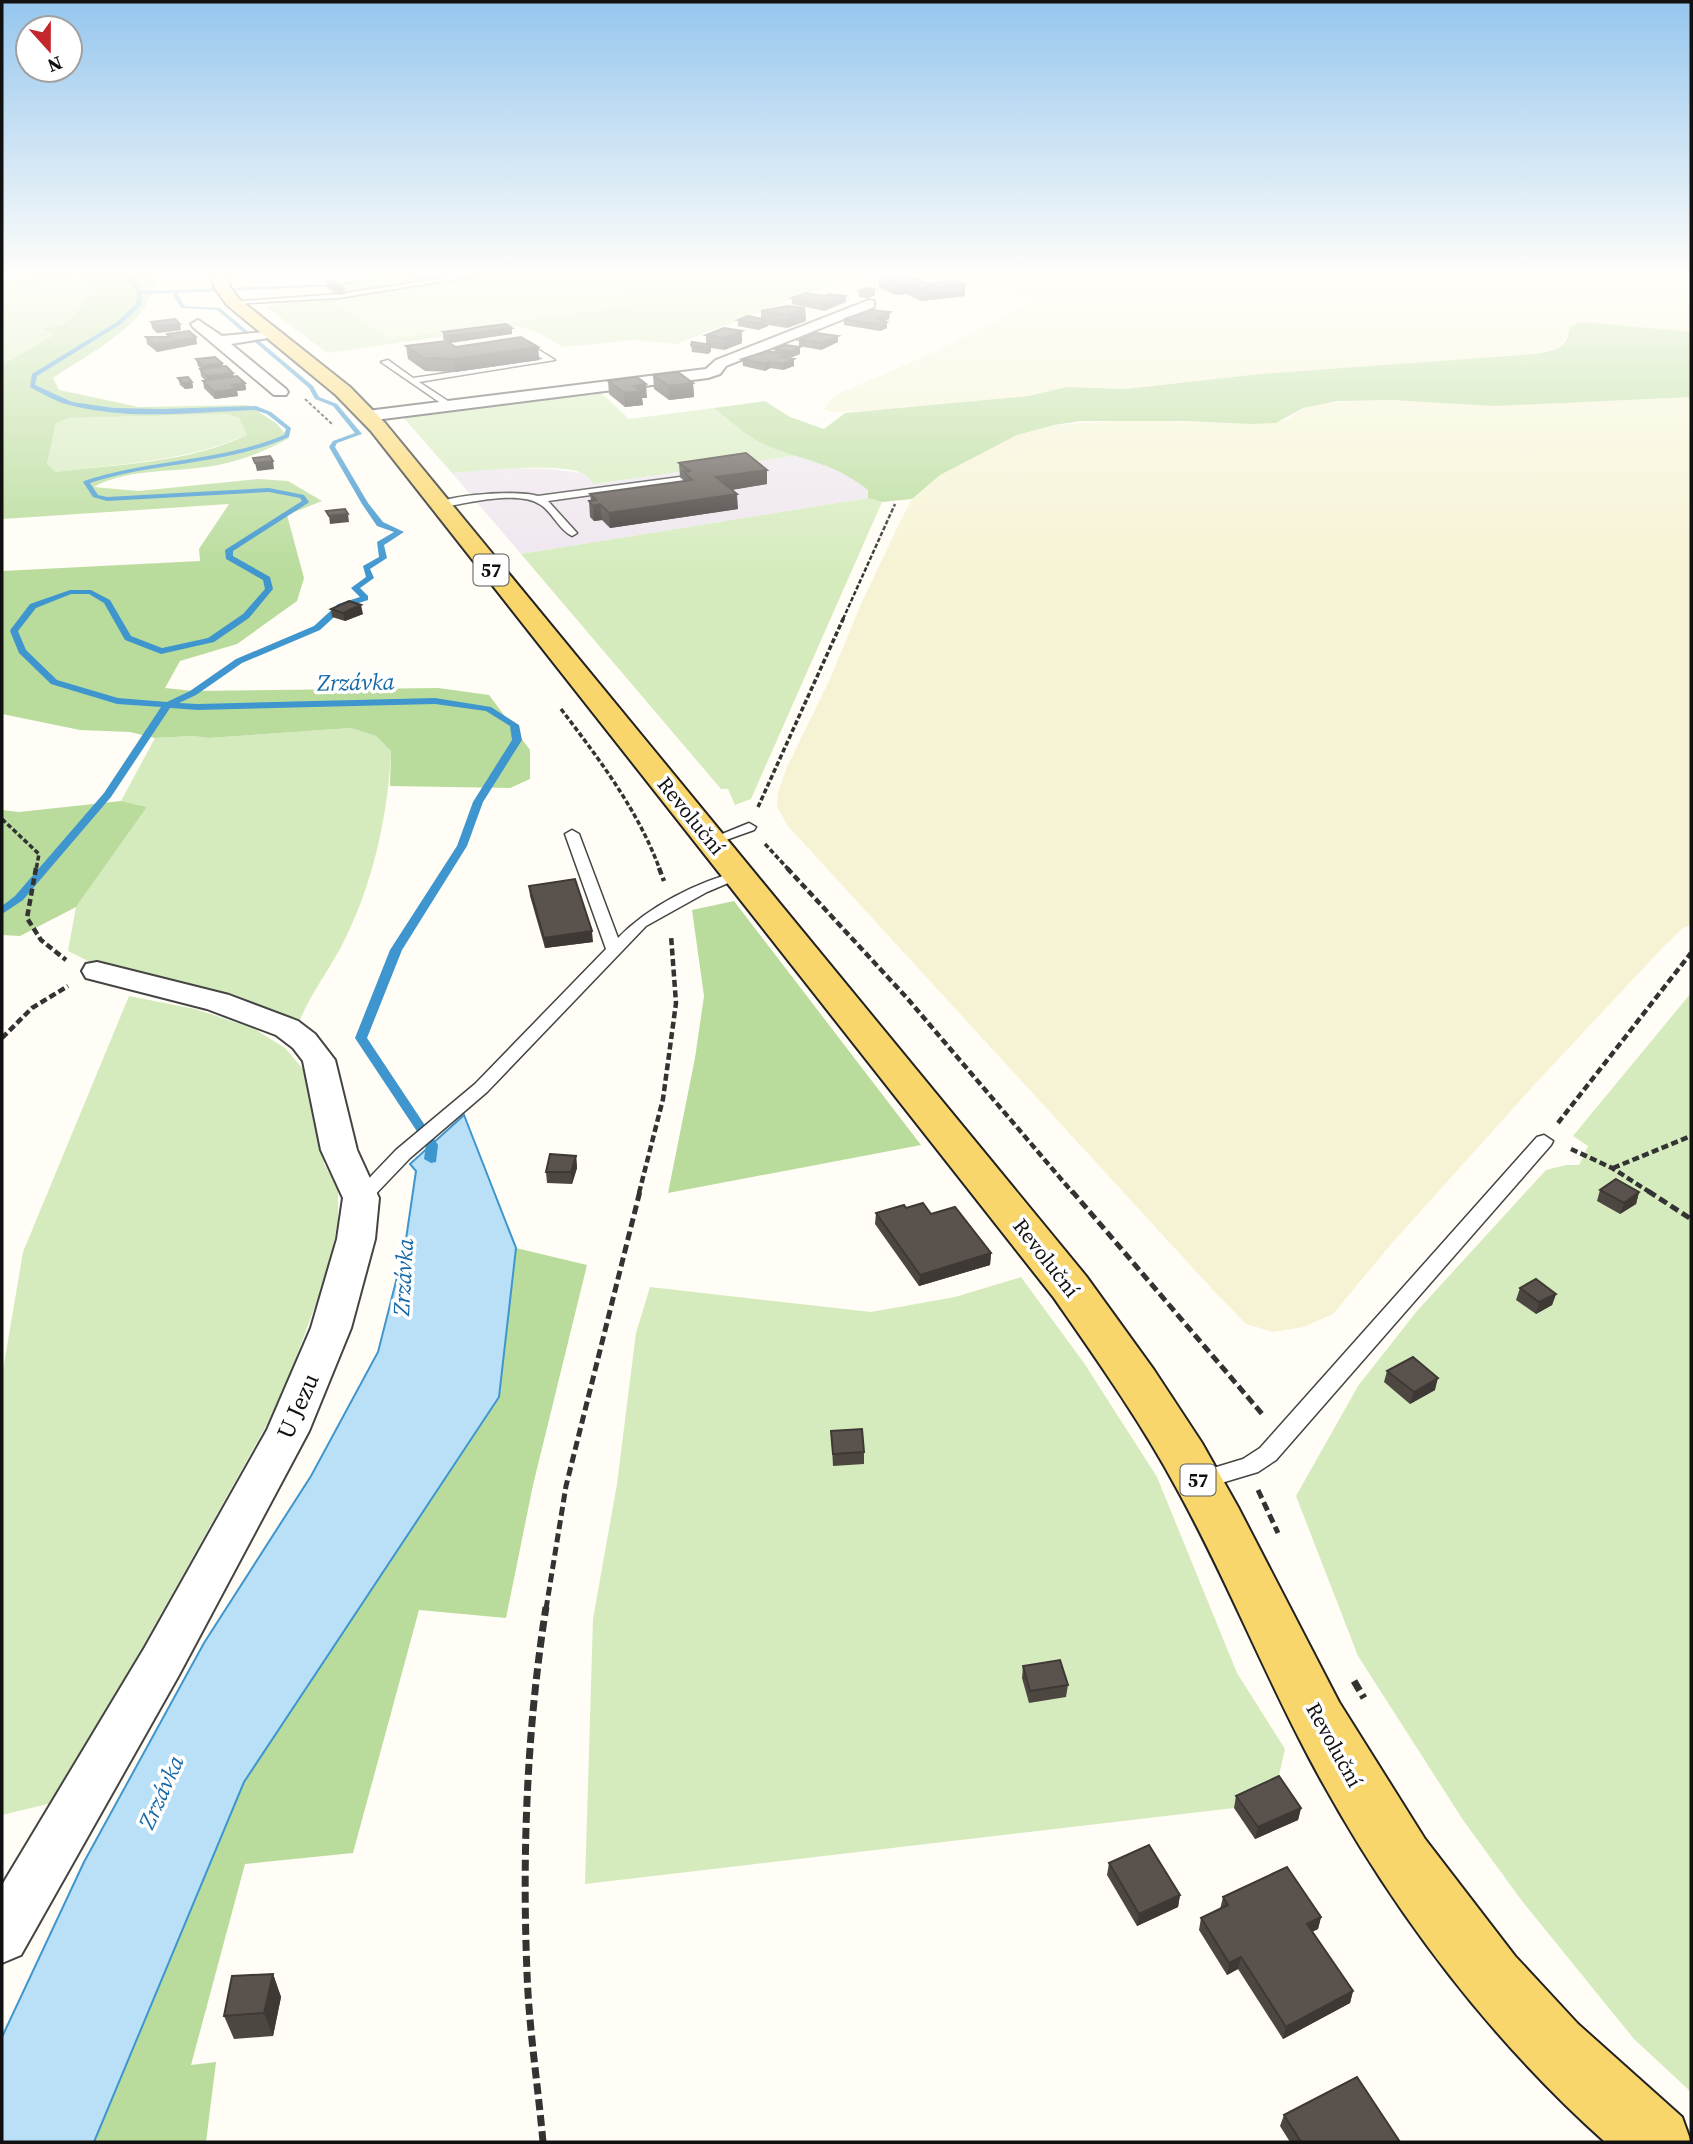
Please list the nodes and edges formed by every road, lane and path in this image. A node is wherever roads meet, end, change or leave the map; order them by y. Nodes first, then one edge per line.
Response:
1 (256, 372) edge
2 (317, 372) edge
3 (401, 372) edge
4 (468, 372) edge
5 (709, 372) edge
6 (414, 380) junction
7 (280, 392) dead end
8 (448, 405) junction
9 (367, 416) junction
10 (680, 480) edge
11 (539, 499) junction
12 (895, 504) dead end
13 (438, 505) junction
14 (572, 533) dead end
15 (555, 702) dead end
16 (2, 818) edge
17 (572, 834) dead end
18 (721, 840) junction
19 (669, 906) junction
20 (614, 949) junction
21 (1691, 953) edge
22 (97, 971) junction
23 (2, 1038) edge
24 (1691, 1136) edge
25 (1544, 1141) junction
26 (1612, 1168) junction
27 (361, 1198) junction
28 (1691, 1219) edge
29 (1282, 1438) junction
30 (1250, 1466) junction
31 (1198, 1481) junction
32 (1283, 1544) dead end
33 (1352, 1676) dead end
34 (1370, 1709) dead end
35 (2, 1936) edge
36 (543, 2142) edge
37 (1657, 2142) edge

1 - 7 street
2 - 9 main road, Revoluční / 57
3 - 6 lane
4 - 6 lane
5 - 8 street
6 - 8 lane
8 - 9 street
9 - 13 main road, Revoluční / 57
10 - 11 lane
11 - 13 lane
11 - 14 lane
12 - 18 path
13 - 18 main road, Revoluční / 57
15 - 19 path
16 - 22 path
17 - 20 lane
18 - 19 lane
18 - 29 path
18 - 31 main road, Revoluční / 57
19 - 20 lane
19 - 36 path
20 - 27 lane
21 - 25 path
22 - 23 path
22 - 27 street
24 - 26 path
25 - 26 path
25 - 29 lane
26 - 28 path
27 - 35 street, U Jezu
29 - 30 lane
30 - 31 lane
30 - 32 path
31 - 37 main road, Revoluční / 57
33 - 34 path

